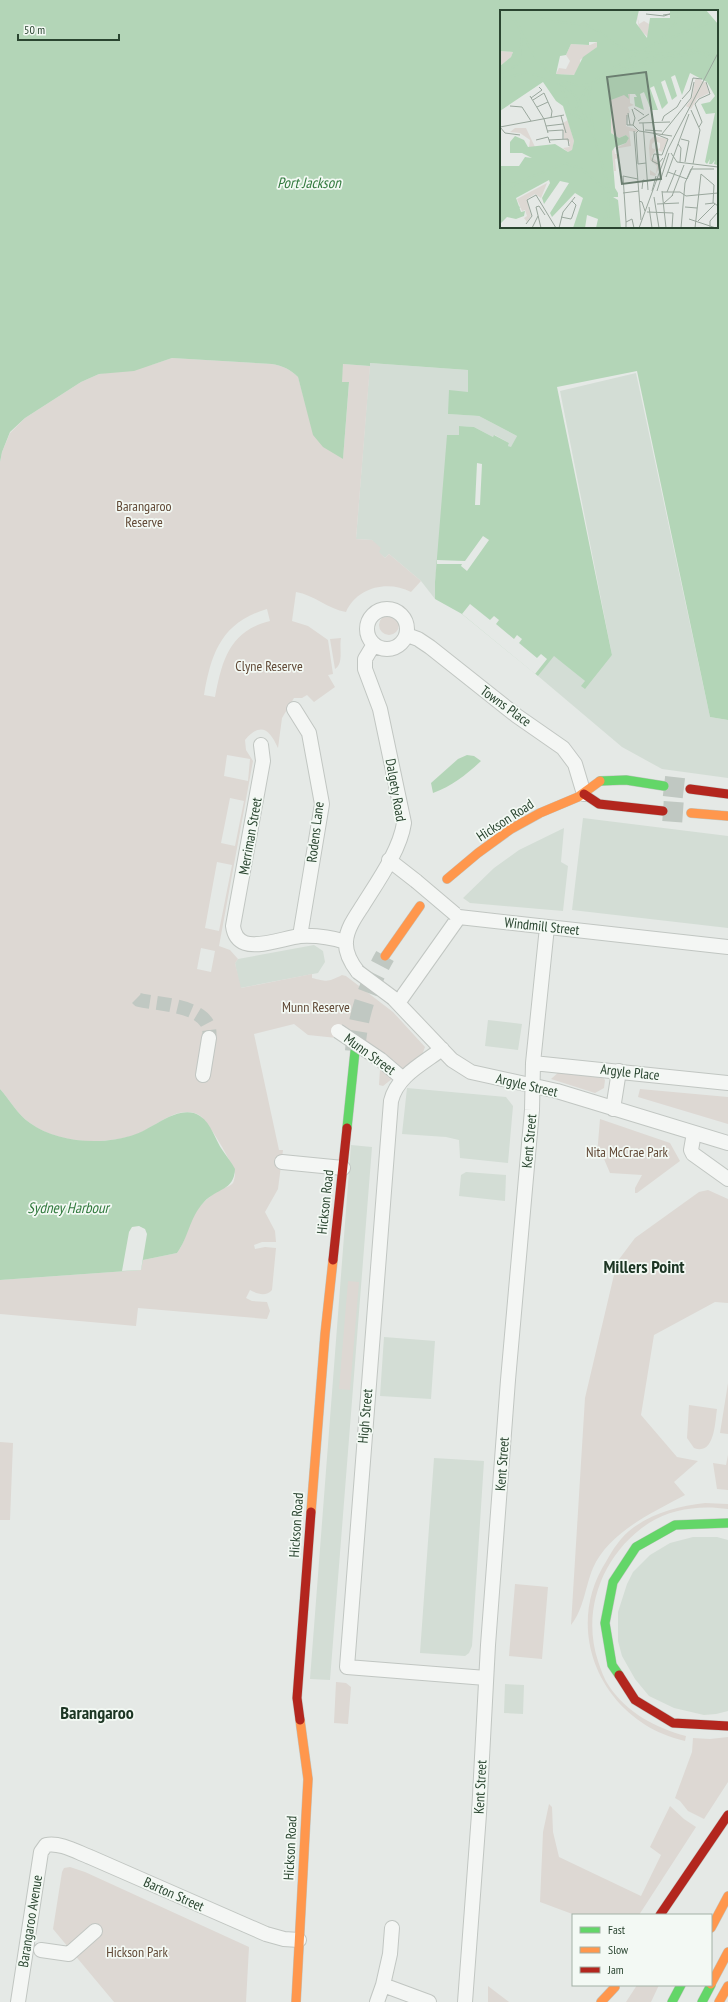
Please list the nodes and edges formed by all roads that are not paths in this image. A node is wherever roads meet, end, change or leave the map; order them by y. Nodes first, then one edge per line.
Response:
1 (407, 635) junction
2 (374, 644) junction
3 (294, 709) dead end
4 (261, 744) dead end
5 (664, 786) tunnel mouth
6 (690, 789) tunnel mouth
7 (584, 794) junction
8 (728, 794) edge
9 (663, 811) tunnel mouth
10 (692, 812) tunnel mouth
11 (728, 816) edge
12 (389, 860) junction
13 (447, 878) dead end
14 (420, 906) dead end
15 (457, 916) junction
16 (547, 927) junction
17 (300, 936) junction
18 (346, 942) junction
19 (728, 947) edge
20 (385, 956) tunnel mouth
21 (396, 1001) junction
22 (338, 1031) dead end
23 (209, 1038) tunnel mouth
24 (442, 1049) junction
25 (355, 1051) tunnel mouth
26 (533, 1063) junction
27 (619, 1071) junction
28 (204, 1075) dead end
29 (402, 1078) junction
30 (728, 1083) edge
31 (532, 1084) junction
32 (614, 1109) junction
33 (694, 1133) junction
34 (728, 1143) edge
35 (282, 1162) dead end
36 (343, 1168) junction
37 (728, 1179) edge
38 (728, 1524) edge
39 (486, 1678) junction
40 (728, 1726) edge
41 (728, 1815) edge
42 (728, 1822) edge
43 (50, 1844) joint
44 (728, 1896) edge
45 (661, 1914) edge
46 (671, 1914) edge
47 (712, 1926) edge
48 (392, 1928) dead end
49 (95, 1931) dead end
50 (299, 1940) junction
51 (41, 1950) dead end
52 (728, 1952) edge
53 (712, 1983) edge
54 (383, 1985) junction
55 (680, 1986) edge
56 (710, 1986) edge
57 (728, 1986) edge
58 (619, 1990) edge
59 (18, 2002) edge
60 (296, 2002) edge
61 (377, 2002) edge
62 (429, 2002) edge
63 (465, 2002) edge
64 (601, 2002) edge
65 (606, 2002) edge
66 (672, 2002) edge
67 (702, 2002) edge
68 (719, 2002) edge

1 - 2 street
1 - 2 street
1 - 7 street, Towns Place
2 - 12 street, Dalgety Road
3 - 17 street, Rodens Lane
4 - 17 street, Merriman Street
5 - 7 main road, Hickson Road
6 - 8 main road
7 - 9 main road
7 - 13 main road, Hickson Road
10 - 11 main road
12 - 15 street, bridge
12 - 18 street, Dalgety Road
14 - 20 main road
15 - 16 street, Windmill Street
15 - 21 street
16 - 19 street, Windmill Street
16 - 26 street, Kent Street
17 - 18 street
18 - 21 street, Argyle Street, bridge
21 - 24 street, Argyle Street
22 - 29 street, Munn Street, bridge
23 - 28 street
24 - 29 street, High Street
24 - 31 street, Argyle Street
25 - 36 main road, Hickson Road
26 - 27 street, Argyle Place
26 - 31 street, Kent Street
27 - 30 street, Argyle Place
27 - 32 street
29 - 39 street, High Street
31 - 32 street, Argyle Street
31 - 39 street, Kent Street
32 - 33 street, Argyle Street
33 - 34 street, Argyle Street
33 - 37 street
35 - 36 street
36 - 50 main road, Hickson Road
38 - 40 main road
39 - 63 street, Kent Street
41 - 45 main road
42 - 46 main road
43 - 50 street, Barton Street
43 - 59 street, Barangaroo Avenue
44 - 47 main road
48 - 54 street
49 - 51 street
50 - 60 main road, Hickson Road
52 - 53 main road
54 - 61 street
54 - 62 street
55 - 66 main road
56 - 67 main road
57 - 68 main road
58 - 64 main road
58 - 65 main road

